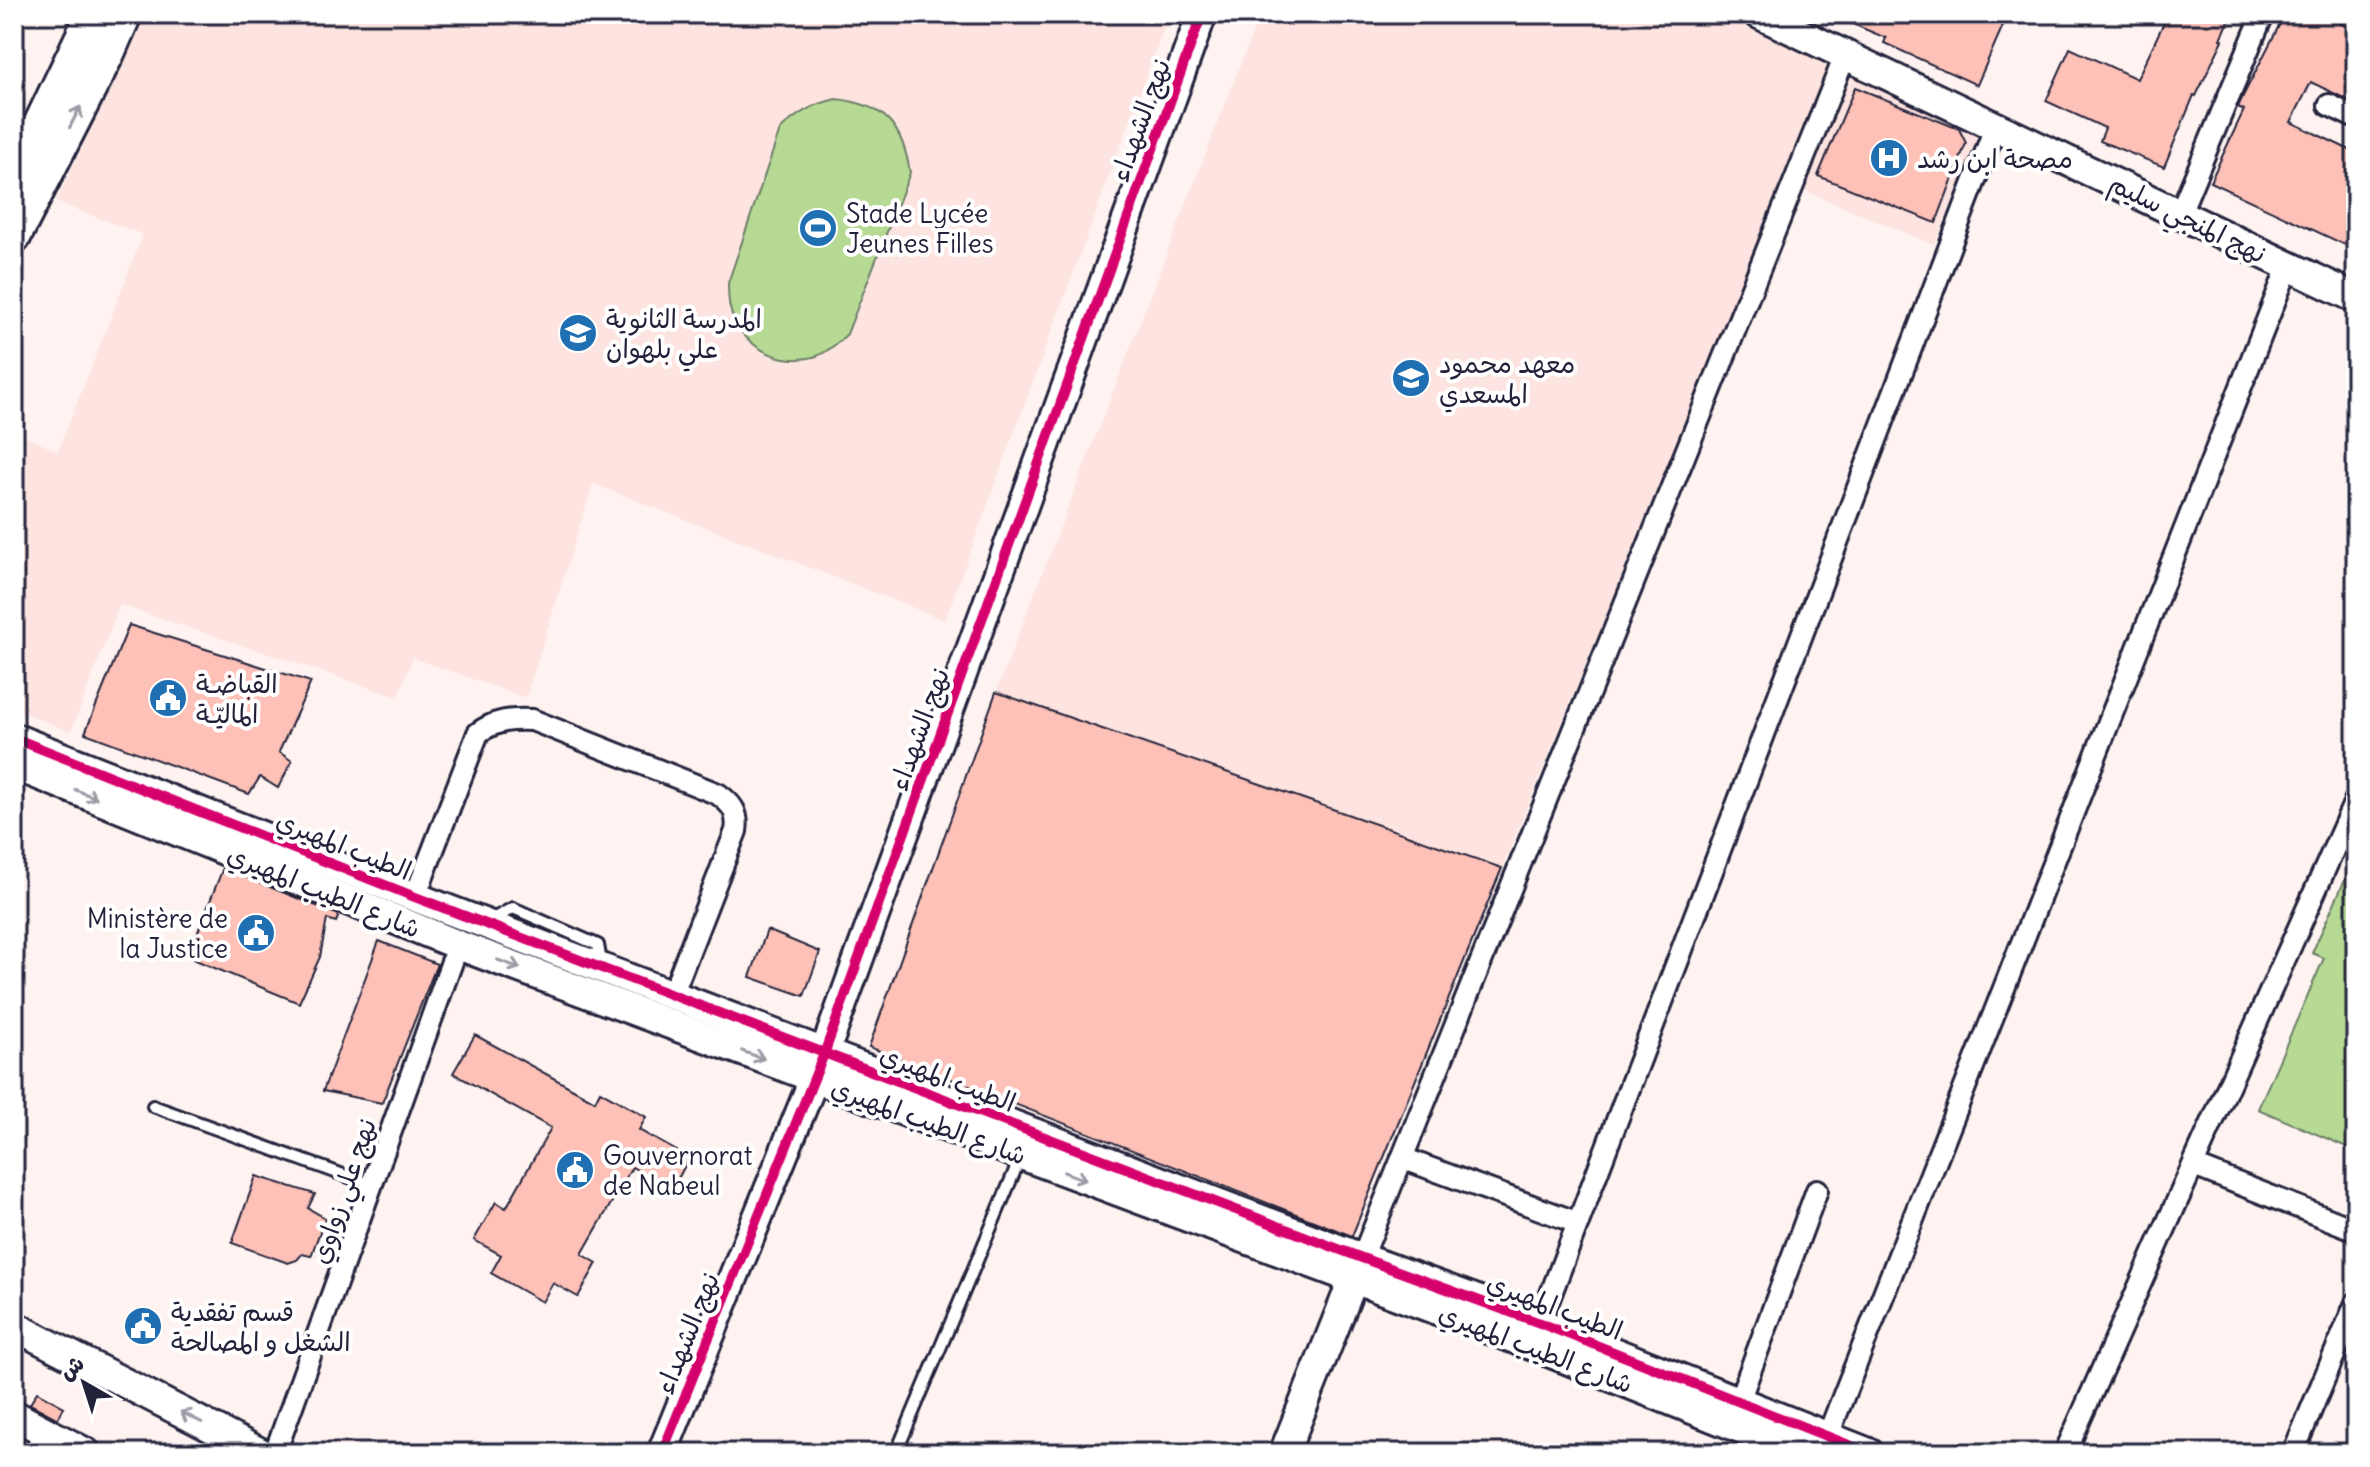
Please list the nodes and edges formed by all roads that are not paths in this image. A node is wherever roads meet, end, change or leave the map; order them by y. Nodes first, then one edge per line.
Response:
1 (93, 14) edge
2 (125, 14) edge
3 (1202, 14) edge
4 (2263, 14) edge
5 (1766, 15) edge
6 (1845, 56) junction
7 (2329, 105) dead end
8 (2356, 118) edge
9 (1996, 125) junction
10 (26, 163) edge
11 (2180, 213) junction
12 (14, 237) edge
13 (2288, 267) junction
14 (2356, 298) edge
15 (14, 738) edge
16 (14, 765) edge
17 (2356, 799) edge
18 (415, 897) junction
19 (458, 945) junction
20 (672, 995) junction
21 (819, 1066) junction
22 (153, 1106) dead end
23 (1021, 1156) junction
24 (1402, 1158) junction
25 (2194, 1166) junction
26 (371, 1185) junction
27 (1817, 1190) dead end
28 (1578, 1223) junction
29 (2356, 1230) edge
30 (1357, 1269) junction
31 (2356, 1303) edge
32 (14, 1326) edge
33 (1536, 1334) junction
34 (1739, 1401) junction
35 (14, 1415) edge
36 (39, 1442) edge
37 (1823, 1445) edge
38 (672, 1449) edge
39 (86, 1453) edge
40 (261, 1453) edge
41 (275, 1453) edge
42 (896, 1453) edge
43 (1284, 1453) edge
44 (1803, 1453) edge
45 (1869, 1453) edge
46 (2065, 1453) edge
47 (2293, 1453) edge

1 - 10 main road
10 -> 2 main road
3 - 21 street, نهج الشهداء
4 - 11 street
5 - 6 street, نهج المنجي سليم
6 - 9 street, نهج المنجي سليم
6 - 24 street
7 - 8 street
9 - 11 street, نهج المنجي سليم
9 - 28 street
10 - 12 main road
11 - 13 street, نهج المنجي سليم
13 - 14 street, نهج المنجي سليم
13 - 37 street
15 - 18 street, الطيب المهيري
16 -> 19 street, شارع الطيب المهيري
17 - 25 street
18 - 20 street, الطيب المهيري
18 - 20 street
19 -> 21 street, شارع الطيب المهيري
19 - 26 street, نهج علي زواوي
20 - 21 street, الطيب المهيري
21 - 23 street, شارع الطيب المهيري
21 - 30 street, الطيب المهيري
21 - 38 street, نهج الشهداء
22 - 26 lane
23 -> 30 street, شارع الطيب المهيري
23 - 42 lane
24 - 28 street
24 - 30 street
25 - 29 street
25 - 46 street
26 - 41 street, نهج علي زواوي
27 - 34 street
28 - 33 street
30 - 33 street, شارع الطيب المهيري
30 - 43 street
31 - 47 street
40 -> 32 street
33 - 34 street, الطيب المهيري
33 - 44 street, شارع الطيب المهيري
34 - 37 street, الطيب المهيري
35 - 36 street
36 - 39 street
37 - 45 street, الطيب المهيري

